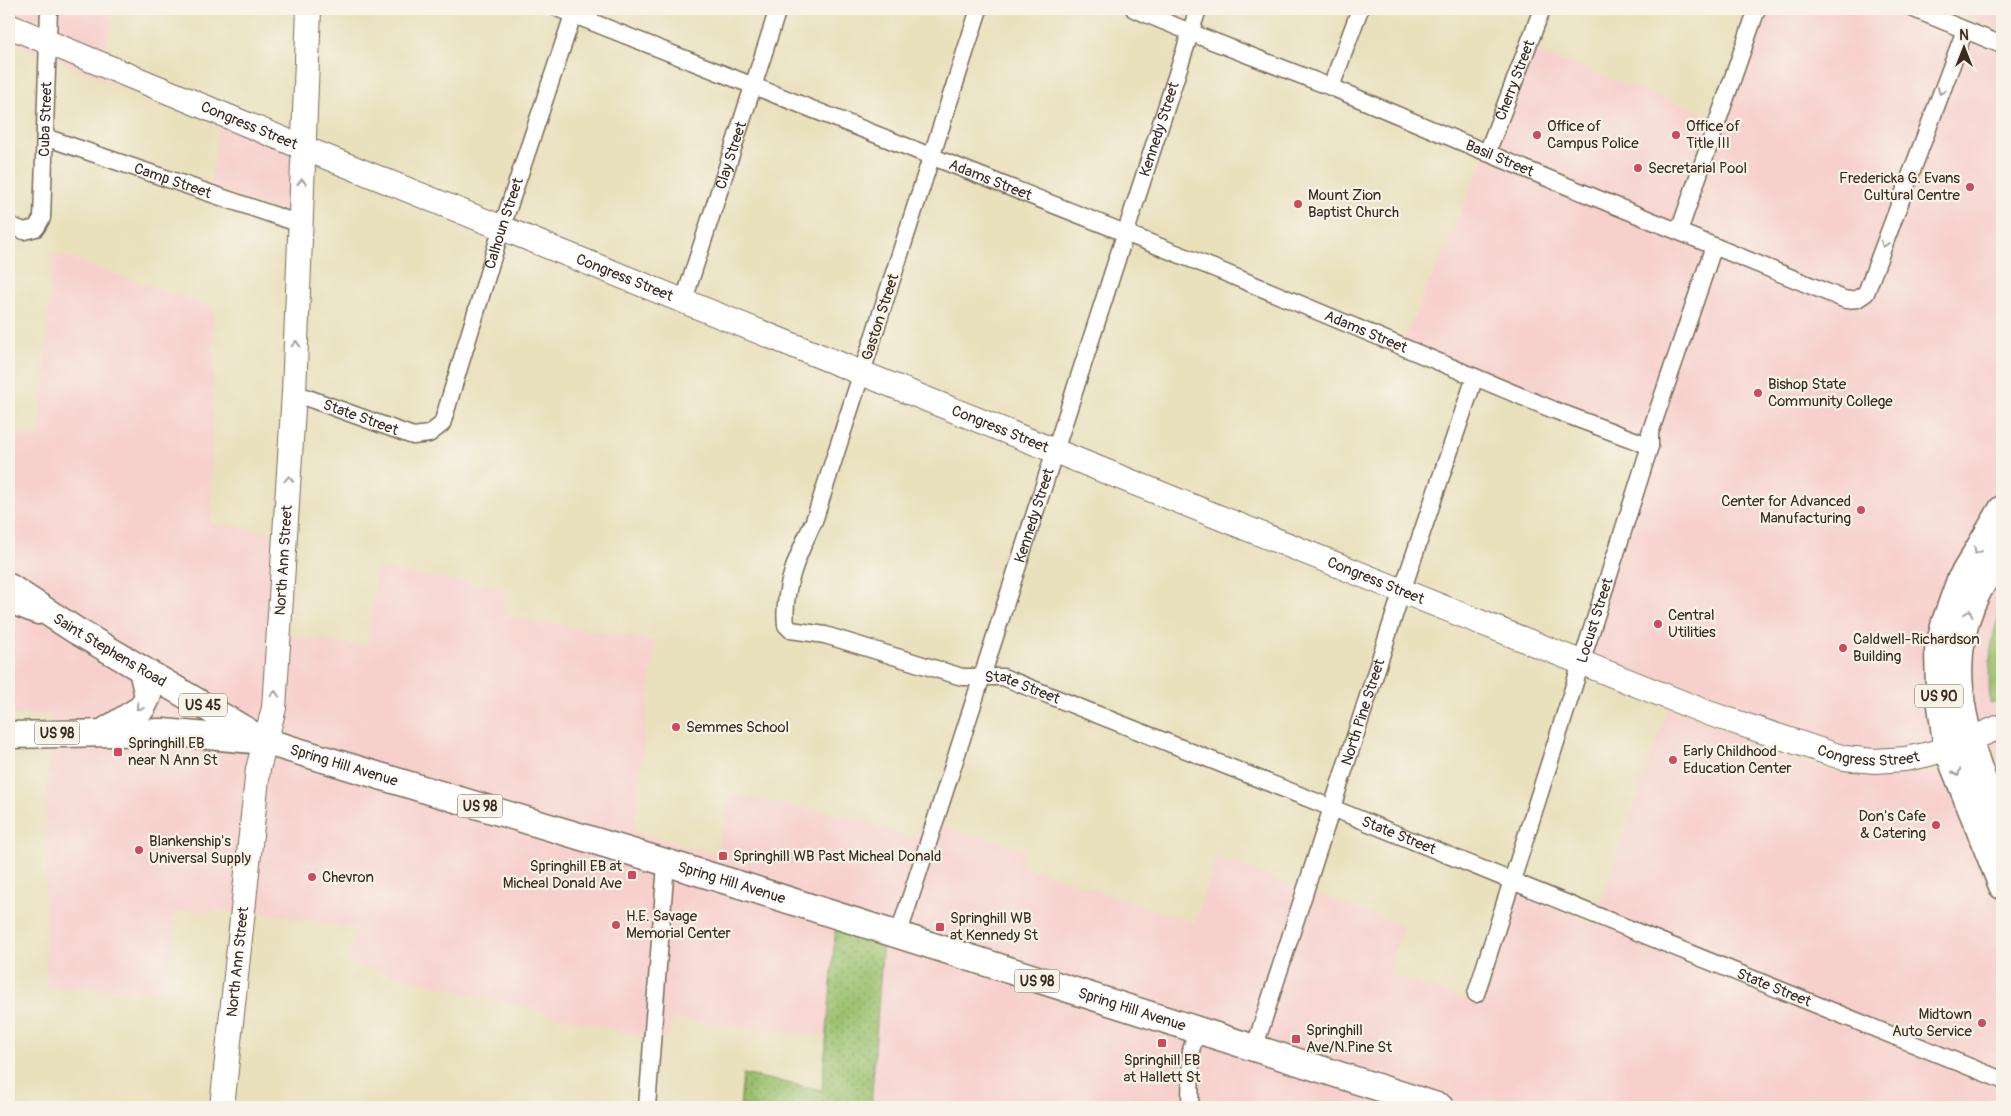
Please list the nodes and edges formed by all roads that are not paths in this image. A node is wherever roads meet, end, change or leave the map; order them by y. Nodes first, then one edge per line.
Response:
1 (49, 9) edge
2 (309, 9) edge
3 (778, 9) edge
4 (979, 9) edge
5 (1134, 9) edge
6 (1198, 9) edge
7 (1360, 9) edge
8 (1542, 9) edge
9 (1757, 9) edge
10 (1914, 9) edge
11 (569, 11) edge
12 (9, 26) edge
13 (1965, 30) junction
14 (1191, 33) junction
15 (48, 41) junction
16 (2002, 45) edge
17 (753, 86) junction
18 (1331, 87) junction
19 (45, 137) junction
20 (304, 148) junction
21 (1487, 152) junction
22 (932, 156) junction
23 (300, 224) junction
24 (9, 225) edge
25 (502, 227) junction
26 (1679, 232) junction
27 (1126, 234) junction
28 (1714, 246) junction
29 (684, 300) junction
30 (862, 372) junction
31 (1475, 377) junction
32 (294, 393) junction
33 (429, 434) joint
34 (1650, 446) junction
35 (1055, 451) junction
36 (2002, 509) edge
37 (2002, 550) edge
38 (9, 587) edge
39 (1402, 591) junction
40 (9, 605) edge
41 (786, 625) joint
42 (75, 630) junction
43 (1581, 662) junction
44 (142, 670) junction
45 (983, 677) junction
46 (2002, 726) edge
47 (105, 732) junction
48 (9, 735) edge
49 (264, 741) junction
50 (1958, 744) junction
51 (1332, 808) junction
52 (2002, 829) edge
53 (666, 864) junction
54 (1512, 882) junction
55 (2002, 886) edge
56 (898, 936) junction
57 (1476, 994) dead end
58 (1197, 1031) junction
59 (1254, 1049) junction
60 (2002, 1080) edge
61 (1406, 1102) edge
62 (222, 1107) edge
63 (647, 1107) edge
64 (1190, 1107) edge
65 (1440, 1107) edge

1 - 15 street, Cuba Street
2 - 20 street, North Ann Street
3 - 17 street, Clay Street
4 - 22 street, Gaston Street
5 - 14 street, Basil Street
6 - 14 street, Kennedy Street
7 - 18 street
8 - 21 street, Cherry Street
9 - 26 street
10 - 13 street
11 - 17 street, Adams Street
11 - 25 street, Calhoun Street
12 - 15 street, Congress Street
13 - 16 street
13 -> 28 street, Basil Street
14 - 18 street, Basil Street
14 - 27 street, Kennedy Street
15 - 19 street, Cuba Street
15 - 20 street, Congress Street
17 - 22 street, Adams Street
17 - 29 street, Clay Street
18 - 21 street, Basil Street
19 - 23 street, Camp Street
19 - 24 street, Cuba Street
23 -> 20 street, North Ann Street
20 - 25 street, Congress Street
21 - 26 street, Basil Street
22 - 27 street, Adams Street
22 - 30 street, Gaston Street
32 -> 23 street, North Ann Street
25 - 29 street, Congress Street
25 - 33 street, Calhoun Street
26 - 28 street, Basil Street
27 - 31 street, Adams Street
27 - 35 street, Kennedy Street
28 - 34 street, Locust Street
29 - 30 street, Congress Street
30 - 35 street, Congress Street
30 - 41 street, Gaston Street
31 - 34 street
31 - 39 street, North Pine Street
32 - 33 street, State Street
49 -> 32 street, North Ann Street
34 - 43 street, Locust Street
35 - 39 street, Congress Street
35 - 45 street, Kennedy Street
36 -> 50 main road, US 90
50 -> 37 main road, US 90
38 - 42 main road, Saint Stephens Road / US 45
39 - 43 street, Congress Street
39 - 51 street, North Pine Street
40 - 42 street
41 - 45 street, State Street
42 - 44 main road, Saint Stephens Road / US 45
43 - 50 street, Congress Street
43 - 54 street, Locust Street
44 -> 47 main road
44 - 49 main road, Saint Stephens Road / US 45
45 - 51 street, State Street
45 - 56 street, Kennedy Street
46 - 50 street, Congress Street
47 - 48 main road, Spring Hill Avenue / US 98
47 - 49 main road, Spring Hill Avenue / US 98
49 - 53 main road, Spring Hill Avenue / US 98
49 - 62 street, North Ann Street
50 - 52 main road, US 90
50 -> 55 main road, US 90
51 - 54 street, State Street
51 - 59 street, North Pine Street
53 - 56 main road, Spring Hill Avenue / US 98
53 - 63 street
54 - 57 street, Locust Street
54 - 60 street, State Street
56 - 58 main road, Spring Hill Avenue / US 98
58 - 59 main road, Spring Hill Avenue / US 98
58 - 64 street
59 - 61 main road, Spring Hill Avenue / US 98
61 - 65 main road, Spring Hill Avenue / US 98

